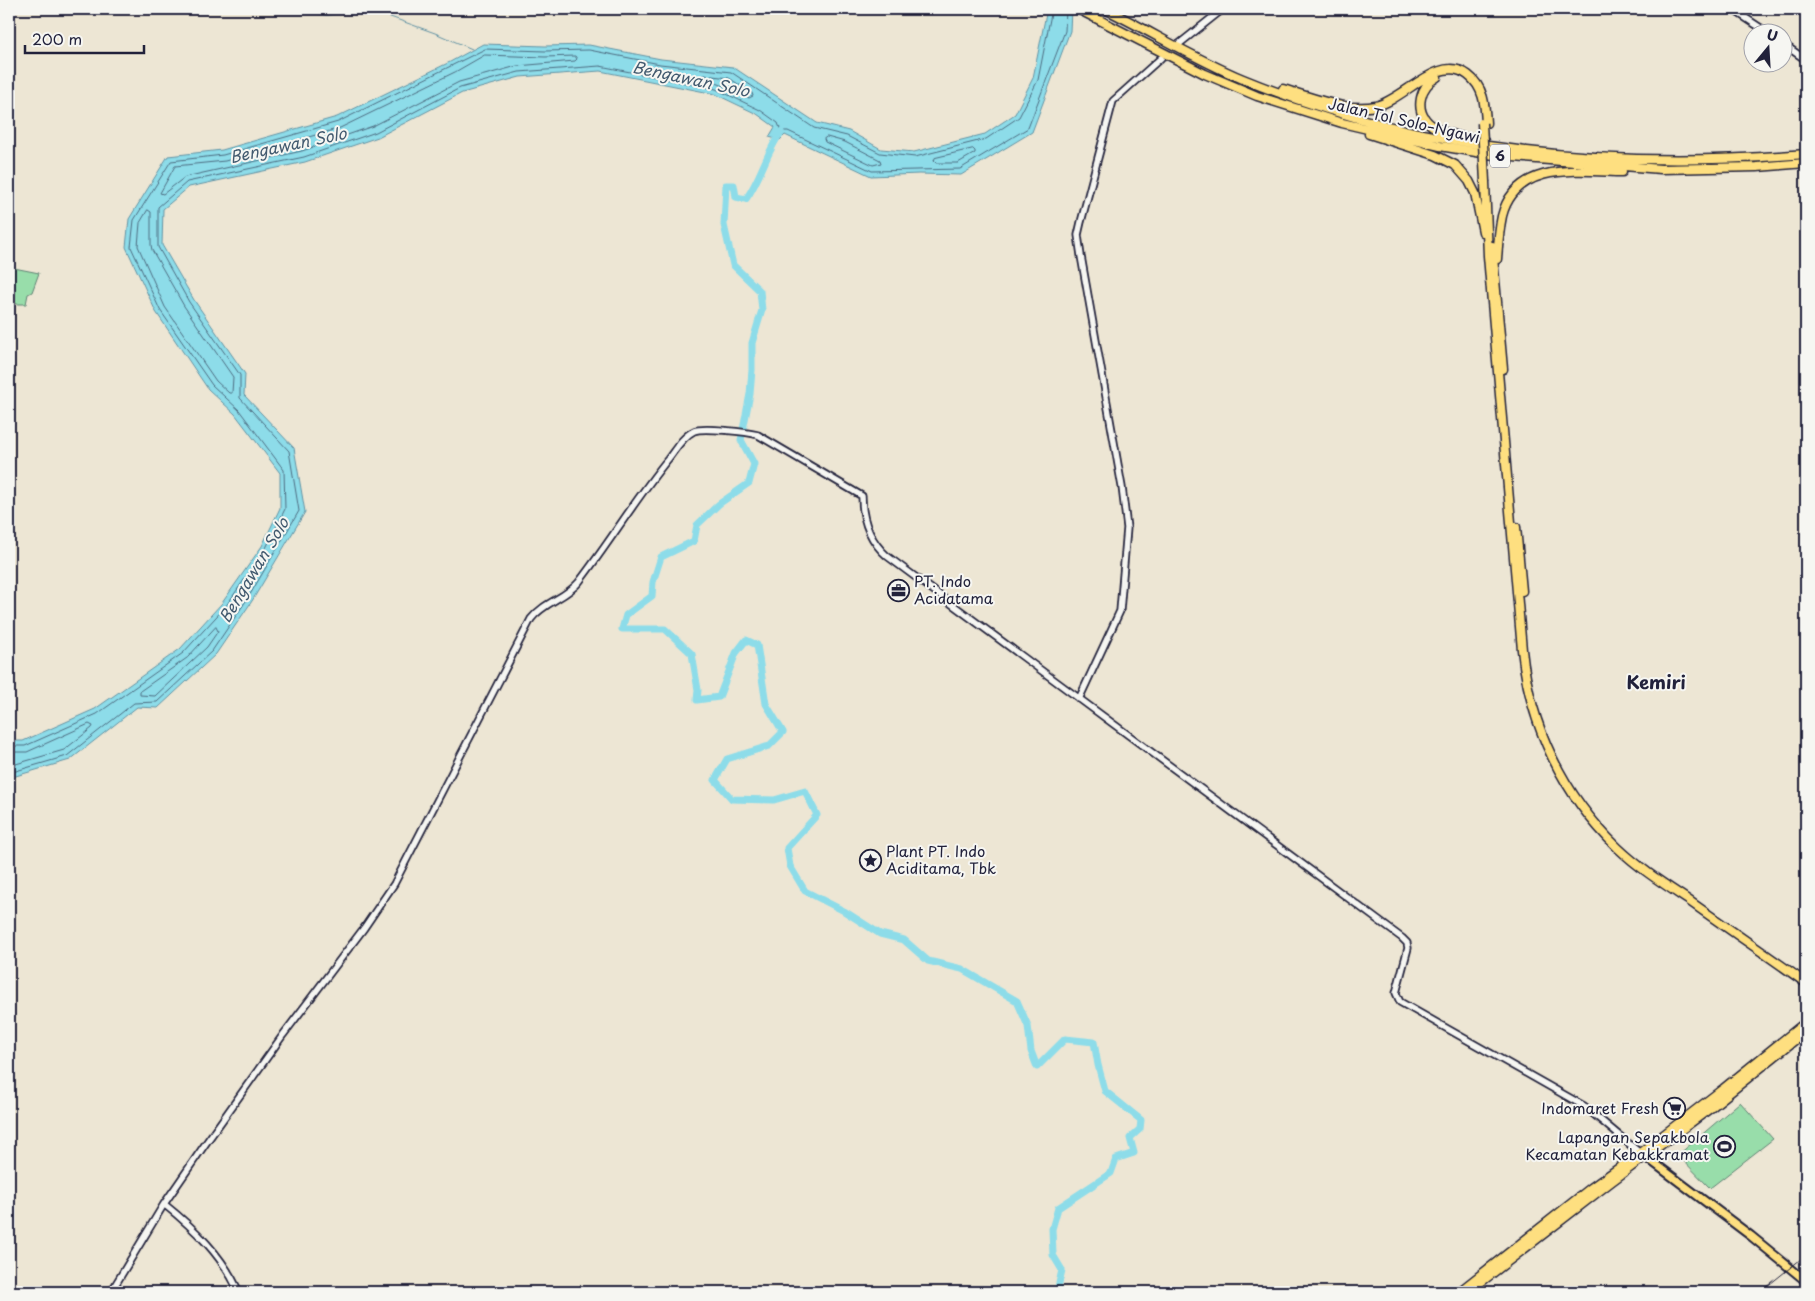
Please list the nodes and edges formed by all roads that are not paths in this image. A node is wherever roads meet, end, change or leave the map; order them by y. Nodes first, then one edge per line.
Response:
1 (1078, 9) edge
2 (1105, 9) edge
3 (1223, 9) edge
4 (1732, 9) edge
5 (1752, 22) edge
6 (1178, 44) dead end
7 (1792, 50) edge
8 (1161, 58) dead end
9 (1806, 60) edge
10 (1245, 79) junction
11 (1342, 123) junction
12 (1484, 123) junction
13 (1537, 153) junction
14 (1806, 154) edge
15 (1806, 163) edge
16 (1661, 169) junction
17 (1487, 182) junction
18 (1488, 256) junction
19 (1496, 284) junction
20 (1079, 698) junction
21 (1806, 978) edge
22 (1806, 1022) edge
23 (1806, 1031) edge
24 (1643, 1155) junction
25 (164, 1204) junction
26 (1806, 1281) edge
27 (111, 1292) edge
28 (239, 1292) edge
29 (1459, 1292) edge
30 (1468, 1292) edge

1 - 11 highway, Jalan Tol Solo–Ngawi / 6
2 - 10 highway, Jalan Tol Solo–Ngawi / 6
3 - 6 street
4 - 5 street
7 - 9 street
8 - 20 street
10 - 12 highway
10 - 13 highway, Jalan Tol Solo–Ngawi / 6
11 - 16 highway, Jalan Tol Solo–Ngawi / 6
11 - 18 highway
12 - 13 highway
12 - 17 highway, bridge
13 - 14 highway, Jalan Tol Solo–Ngawi / 6
15 - 16 highway, Jalan Tol Solo–Ngawi / 6
16 - 19 highway
17 - 18 highway
17 - 19 highway
18 - 21 highway
19 - 21 highway
20 - 24 street
20 - 25 street
22 - 24 highway
23 - 24 highway
24 - 26 main road
24 - 29 highway
24 - 30 highway
25 - 27 street
25 - 28 street

